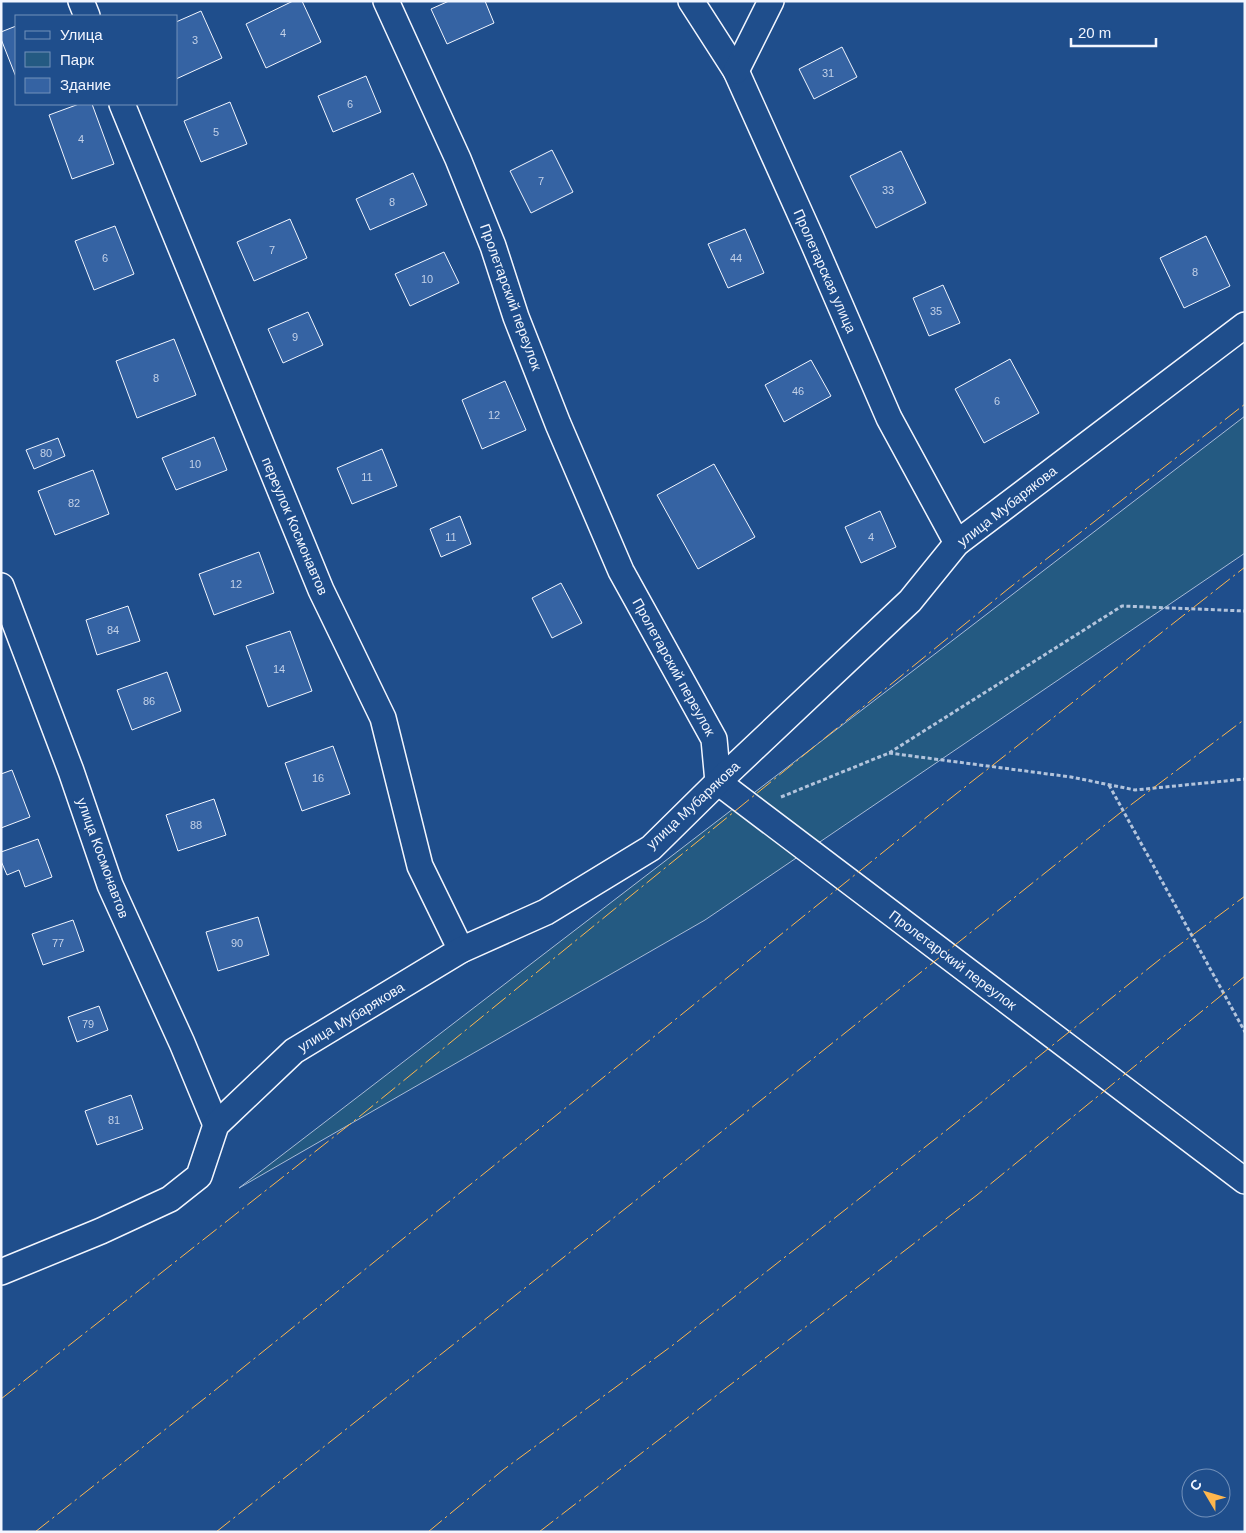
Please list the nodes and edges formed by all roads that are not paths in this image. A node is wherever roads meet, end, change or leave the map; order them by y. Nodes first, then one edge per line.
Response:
1 (81, 1) edge
2 (386, 1) edge
3 (691, 1) edge
4 (771, 1) edge
5 (87, 15) edge
6 (736, 71) junction
7 (122, 105) edge
8 (1245, 325) edge
9 (957, 543) junction
10 (1, 586) edge
11 (718, 782) junction
12 (461, 950) junction
13 (216, 1125) junction
14 (1245, 1181) edge
15 (1, 1272) edge

1 - 5 street
2 - 11 street, Пролетарский переулок
3 - 6 street, Пролетарская улица
4 - 6 street
6 - 9 street, Пролетарская улица
7 - 12 street, переулок Космонавтов
8 - 9 street, улица Мубарякова
9 - 11 street, улица Мубарякова
10 - 13 street, улица Космонавтов
11 - 12 street, улица Мубарякова
11 - 14 street, Пролетарский переулок
12 - 13 street, улица Мубарякова
13 - 15 street, улица Мубарякова

